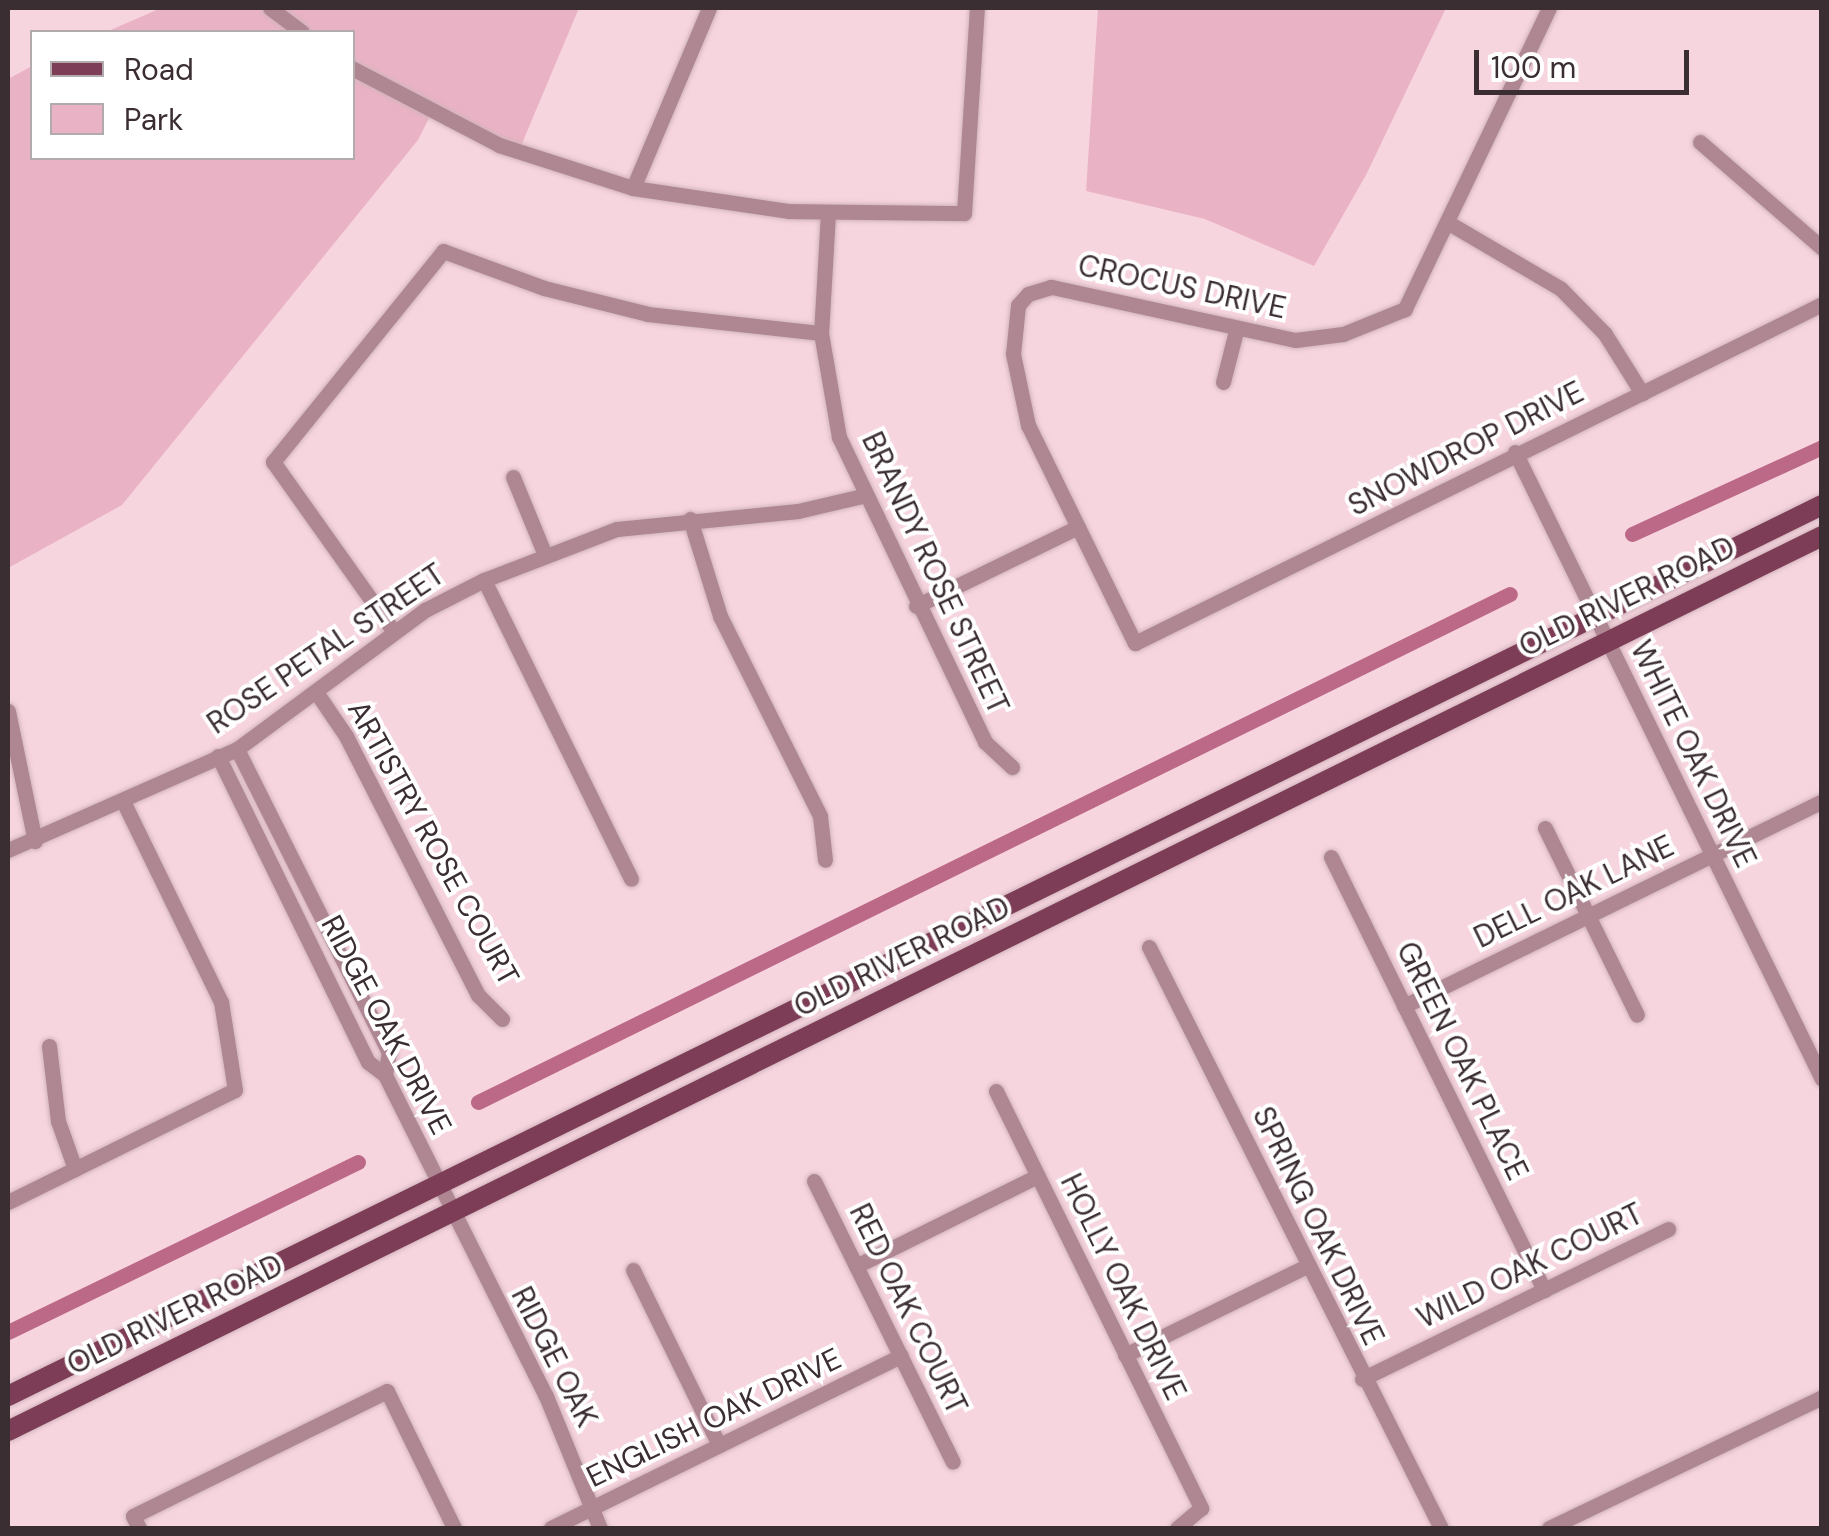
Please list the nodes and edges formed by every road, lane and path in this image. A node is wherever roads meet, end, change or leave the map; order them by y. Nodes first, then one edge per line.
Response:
1 (270, 8) edge
2 (709, 8) edge
3 (977, 8) edge
4 (1549, 8) edge
5 (299, 30) edge
6 (355, 70) edge
7 (1700, 142) dead end
8 (632, 188) junction
9 (828, 212) junction
10 (1447, 222) junction
11 (1822, 248) edge
12 (1822, 304) edge
13 (1236, 331) junction
14 (821, 332) junction
15 (1223, 382) dead end
16 (1642, 392) junction
17 (1515, 452) junction
18 (513, 477) dead end
19 (862, 496) junction
20 (1822, 505) edge
21 (690, 518) junction
22 (1078, 527) junction
23 (1822, 536) edge
24 (545, 555) junction
25 (484, 580) junction
26 (916, 606) junction
27 (1594, 612) junction
28 (394, 632) junction
29 (1608, 639) junction
30 (316, 692) junction
31 (8, 710) edge
32 (236, 749) junction
33 (218, 756) junction
34 (1012, 767) dead end
35 (124, 800) junction
36 (1822, 801) edge
37 (1545, 828) dead end
38 (34, 842) junction
39 (8, 850) edge
40 (1711, 855) junction
41 (1330, 857) dead end
42 (824, 860) dead end
43 (631, 879) dead end
44 (1588, 916) junction
45 (1149, 946) dead end
46 (1404, 1006) junction
47 (1637, 1015) dead end
48 (502, 1019) dead end
49 (49, 1046) dead end
50 (1819, 1069) edge
51 (385, 1075) junction
52 (996, 1091) dead end
53 (75, 1169) junction
54 (1037, 1176) junction
55 (814, 1181) dead end
56 (440, 1184) junction
57 (8, 1202) edge
58 (449, 1214) junction
59 (1668, 1229) dead end
60 (856, 1266) junction
61 (1307, 1266) junction
62 (633, 1270) dead end
63 (1544, 1290) junction
64 (1126, 1355) junction
65 (900, 1356) junction
66 (1362, 1379) junction
67 (8, 1396) edge
68 (1822, 1397) edge
69 (8, 1432) edge
70 (720, 1446) junction
71 (953, 1462) dead end
72 (593, 1508) junction
73 (136, 1522) edge
74 (454, 1528) edge
75 (551, 1528) edge
76 (600, 1528) edge
77 (1178, 1528) edge
78 (1441, 1528) edge
79 (1549, 1528) edge

1 - 5 street
2 - 8 street
3 - 9 street
4 - 10 street, CROCUS DRIVE
6 - 8 street
7 - 11 street
8 - 9 street
9 - 14 street, BRANDY ROSE STREET
10 - 13 street, CROCUS DRIVE
10 - 16 street
12 - 16 street, SNOWDROP DRIVE
13 - 15 street
13 - 22 street, CROCUS DRIVE
14 - 19 street, BRANDY ROSE STREET
14 - 28 street
16 - 17 street, SNOWDROP DRIVE
17 - 22 street, SNOWDROP DRIVE
17 - 27 street, WHITE OAK DRIVE
18 - 24 street
19 - 21 street, ROSE PETAL STREET
19 - 26 street, BRANDY ROSE STREET
20 - 27 main road, OLD RIVER ROAD
21 - 24 street, ROSE PETAL STREET
21 - 42 street
22 - 26 street
23 - 29 main road, OLD RIVER ROAD
24 - 25 street, ROSE PETAL STREET
25 - 28 street, ROSE PETAL STREET
25 - 43 street
26 - 34 street, BRANDY ROSE STREET
27 - 29 street, WHITE OAK DRIVE
27 - 56 main road, OLD RIVER ROAD
28 - 30 street, ROSE PETAL STREET
29 - 40 street, WHITE OAK DRIVE
29 - 58 main road, OLD RIVER ROAD
30 - 32 street, ROSE PETAL STREET
30 - 48 street, ARTISTRY ROSE COURT
31 - 38 street
32 - 33 street, ROSE PETAL STREET
32 - 51 street, RIDGE OAK DRIVE
33 - 35 street, ROSE PETAL STREET
33 - 51 street, RIDGE OAK DRIVE
35 - 38 street, ROSE PETAL STREET
35 - 53 street
36 - 40 street, DELL OAK LANE
37 - 44 street
38 - 39 street, ROSE PETAL STREET
40 - 44 street, DELL OAK LANE
40 - 50 street, WHITE OAK DRIVE
41 - 46 street, GREEN OAK PLACE
44 - 46 street, DELL OAK LANE
44 - 47 street
45 - 61 street, SPRING OAK DRIVE
46 - 63 street, GREEN OAK PLACE
49 - 53 street
51 - 56 street, RIDGE OAK DRIVE
52 - 54 street, HOLLY OAK DRIVE
53 - 57 street
54 - 60 street
54 - 64 street, HOLLY OAK DRIVE
55 - 60 street, RED OAK COURT
56 - 58 street, RIDGE OAK DRIVE
56 - 67 main road, OLD RIVER ROAD
58 - 69 main road, OLD RIVER ROAD
58 - 72 street, RIDGE OAK
59 - 63 street, WILD OAK COURT
60 - 65 street, RED OAK COURT
61 - 64 street
61 - 66 street, SPRING OAK DRIVE
62 - 70 street
63 - 66 street, WILD OAK COURT
64 - 77 street, HOLLY OAK DRIVE
65 - 70 street, ENGLISH OAK DRIVE
65 - 71 street, RED OAK COURT
66 - 78 street, SPRING OAK DRIVE
68 - 79 street
70 - 72 street, ENGLISH OAK DRIVE
72 - 75 street, ENGLISH OAK DRIVE
72 - 76 street, RIDGE OAK
73 - 74 street

